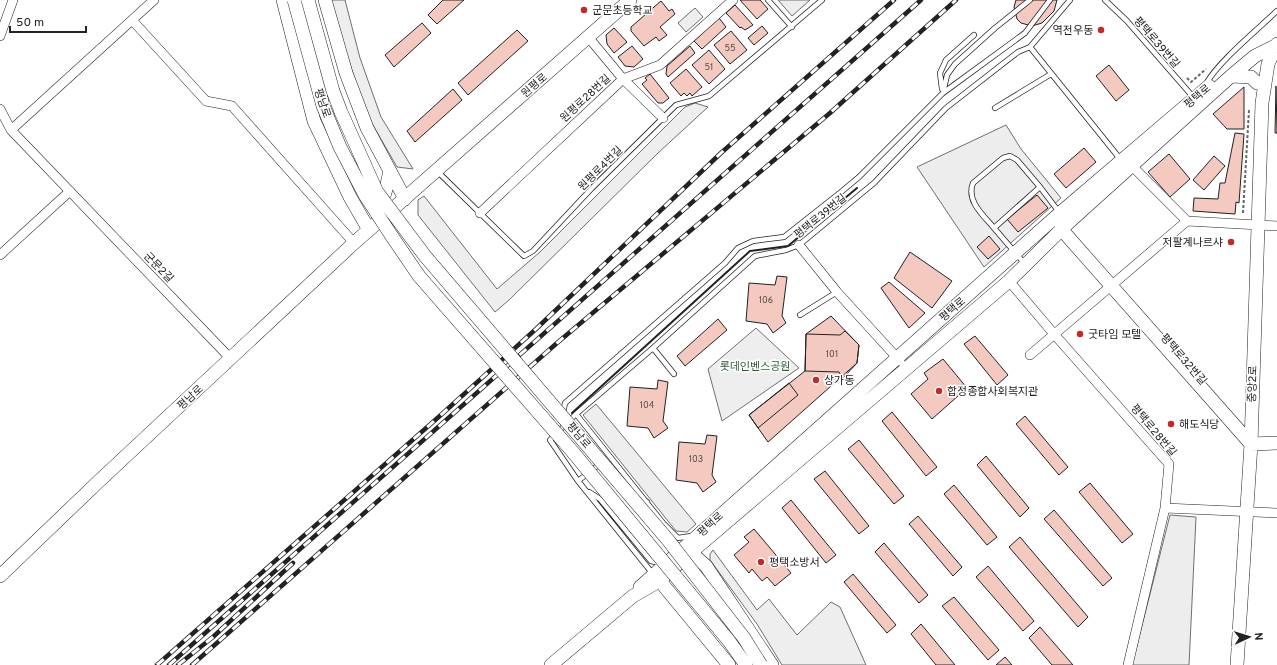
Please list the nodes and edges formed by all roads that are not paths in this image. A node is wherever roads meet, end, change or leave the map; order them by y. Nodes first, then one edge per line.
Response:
1 (13, 0) edge
2 (154, 0) edge
3 (283, 0) edge
4 (294, 0) edge
5 (308, 0) edge
6 (325, 0) edge
7 (630, 0) edge
8 (733, 0) edge
9 (768, 0) edge
10 (822, 0) edge
11 (1030, 0) edge
12 (1050, 0) edge
13 (1070, 0) edge
14 (1105, 0) edge
15 (1277, 11) edge
16 (132, 20) junction
17 (792, 27) junction
18 (974, 35) dead end
19 (0, 36) edge
20 (589, 38) junction
21 (1275, 46) edge
22 (1030, 47) junction
23 (1277, 72) edge
24 (1051, 74) junction
25 (1231, 76) junction
26 (623, 79) junction
27 (1262, 83) junction
28 (943, 93) junction
29 (1199, 94) junction
30 (995, 108) dead end
31 (0, 109) edge
32 (663, 118) junction
33 (11, 130) junction
34 (1126, 163) junction
35 (436, 170) junction
36 (390, 171) junction
37 (1040, 187) junction
38 (70, 191) junction
39 (350, 197) junction
40 (405, 198) junction
41 (480, 213) junction
42 (1060, 213) junction
43 (1187, 221) junction
44 (1257, 225) junction
45 (1277, 226) edge
46 (1065, 227) junction
47 (994, 228) junction
48 (369, 230) junction
49 (354, 243) junction
50 (799, 245) junction
51 (1015, 253) junction
52 (0, 255) edge
53 (1026, 266) junction
54 (1004, 275) junction
55 (1114, 283) junction
56 (837, 292) junction
57 (800, 315) dead end
58 (928, 330) junction
59 (1054, 334) junction
60 (938, 343) junction
61 (653, 348) junction
62 (1030, 355) dead end
63 (898, 357) junction
64 (231, 359) junction
65 (906, 368) junction
66 (674, 374) dead end
67 (576, 414) junction
68 (570, 420) junction
69 (1277, 436) edge
70 (1250, 440) junction
71 (1277, 444) edge
72 (604, 461) junction
73 (578, 481) junction
74 (586, 490) junction
75 (647, 502) junction
76 (1165, 508) junction
77 (1247, 512) junction
78 (1277, 513) edge
79 (696, 536) junction
80 (710, 536) junction
81 (682, 556) junction
82 (664, 564) junction
83 (706, 566) junction
84 (2, 572) edge
85 (651, 576) junction
86 (552, 665) edge
87 (728, 665) edge
88 (746, 665) edge
89 (761, 665) edge
90 (772, 665) edge
91 (1128, 665) edge
92 (1238, 665) edge

1 - 19 street
2 - 16 street
3 - 39 main road
4 - 88 main road, 평남로, bridge
5 - 89 main road, 평남로, bridge
6 - 36 main road
7 - 20 main road, 원평로
8 - 26 street, 원평로28번길
9 - 17 lane
10 - 17 lane
11 - 28 lane
12 - 28 lane
13 - 22 lane, 평택로39번길
14 - 29 lane, 평택로39번길
15 - 29 lane
16 - 33 street
16 - 49 street
17 - 32 lane, 원평로4번길
18 - 28 lane
20 - 26 street
20 - 35 main road, 원평로
21 - 25 main road, 평택로
21 - 27 main road, 중앙2로
21 - 29 main road, 평택로
22 - 24 lane
22 - 50 lane, 평택로39번길
23 - 27 main road
24 - 30 lane
24 - 34 lane
25 - 27 main road
25 - 34 main road, 평택로
26 - 32 street
26 - 41 street, 원평로28번길
27 - 44 main road, 중앙2로
28 - 68 lane
29 - 34 main road, 평택로
31 - 33 street, 군문2길
32 - 41 lane, 원평로4번길
33 - 38 street, 군문2길
34 - 42 main road, 평택로
34 - 43 street
34 - 46 main road, 평택로
35 - 40 main road, 평남로
35 - 41 lane, 원평로4번길
36 - 39 main road
36 - 40 main road
37 - 42 lane
37 - 47 lane
37 - 47 lane
38 - 52 street
38 - 64 street, 군문2길
39 - 48 main road
40 - 48 main road, 평남로
42 - 46 main road
42 - 51 main road, 평택로
43 - 44 street
43 - 55 street
44 - 45 street
44 - 70 main road, 중앙2로
46 - 53 main road, 평택로
46 - 55 main road
47 - 51 lane
48 - 49 main road, 평남로
49 - 64 main road, 평남로
50 - 56 street
50 - 61 lane, 평택로39번길
51 - 53 lane
51 - 54 main road, 평택로
53 - 54 main road, 평택로
54 - 58 main road, 평택로
54 - 59 street, 평택로28번길
54 - 60 main road, 평택로
55 - 59 street
55 - 70 main road
56 - 57 lane
56 - 63 street
58 - 60 street
58 - 63 main road, 평택로
59 - 62 street
59 - 76 street, 평택로28번길
60 - 65 main road, 평택로
61 - 66 lane
61 - 67 lane, 평택로39번길
63 - 65 street
63 - 79 main road, 평택로
64 - 84 main road, 평남로
65 - 80 main road, 평택로
67 - 68 lane, 평택로39번길
67 - 75 lane
68 - 72 lane
68 - 73 lane, 평택로39번길
69 - 70 main road
70 - 71 main road
70 - 77 main road, 중앙2로
72 - 73 lane
72 - 75 lane
73 - 74 lane
74 - 82 lane
74 - 85 lane
75 - 79 lane
76 - 77 street
76 - 91 street, 평택로28번길
77 - 78 street
77 - 92 main road, 중앙2로
79 - 81 main road, 평택로
80 - 81 main road, 평택로
80 - 83 main road
81 - 82 main road, 평택로
81 - 83 main road
81 - 85 main road, 평택로
82 - 85 main road, 평택로
83 - 90 main road
85 - 86 main road
85 - 87 main road

